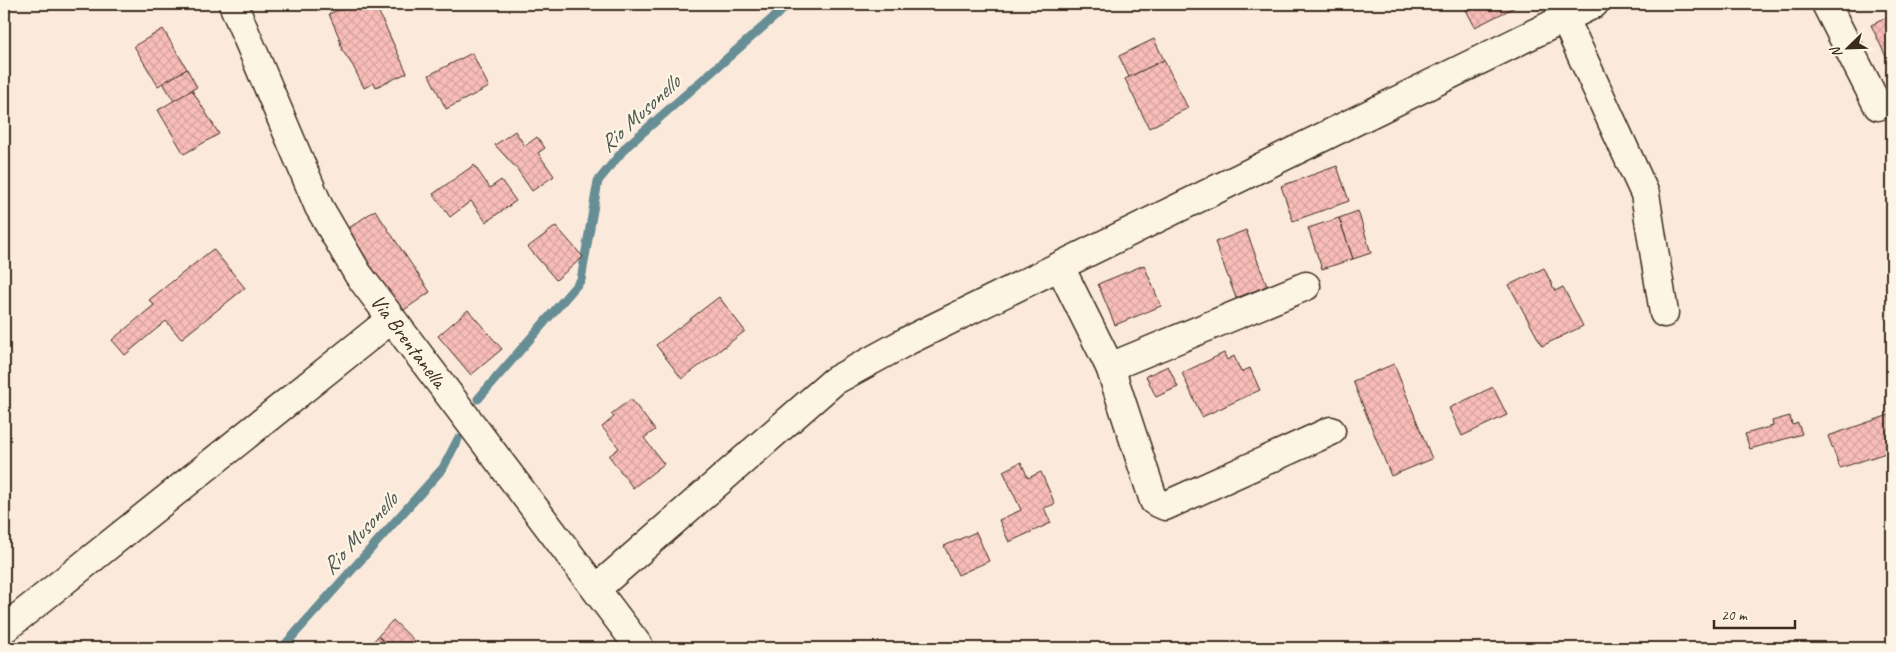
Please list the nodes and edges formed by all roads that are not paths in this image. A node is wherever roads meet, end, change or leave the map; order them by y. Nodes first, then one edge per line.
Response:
1 (233, 4) edge
2 (1594, 4) edge
3 (1826, 4) edge
4 (1565, 18) junction
5 (1878, 106) dead end
6 (1060, 267) junction
7 (1306, 286) dead end
8 (1664, 313) dead end
9 (390, 320) junction
10 (1110, 368) junction
11 (1331, 431) dead end
12 (596, 589) junction
13 (4, 629) edge
14 (640, 648) edge

1 - 9 street, Via Brentanella
2 - 4 street
3 - 5 street
4 - 6 street
4 - 8 street
6 - 10 street
6 - 12 street
7 - 10 street
9 - 12 street, Via Brentanella
9 - 13 street
10 - 11 street
12 - 14 street, Via Brentanella

